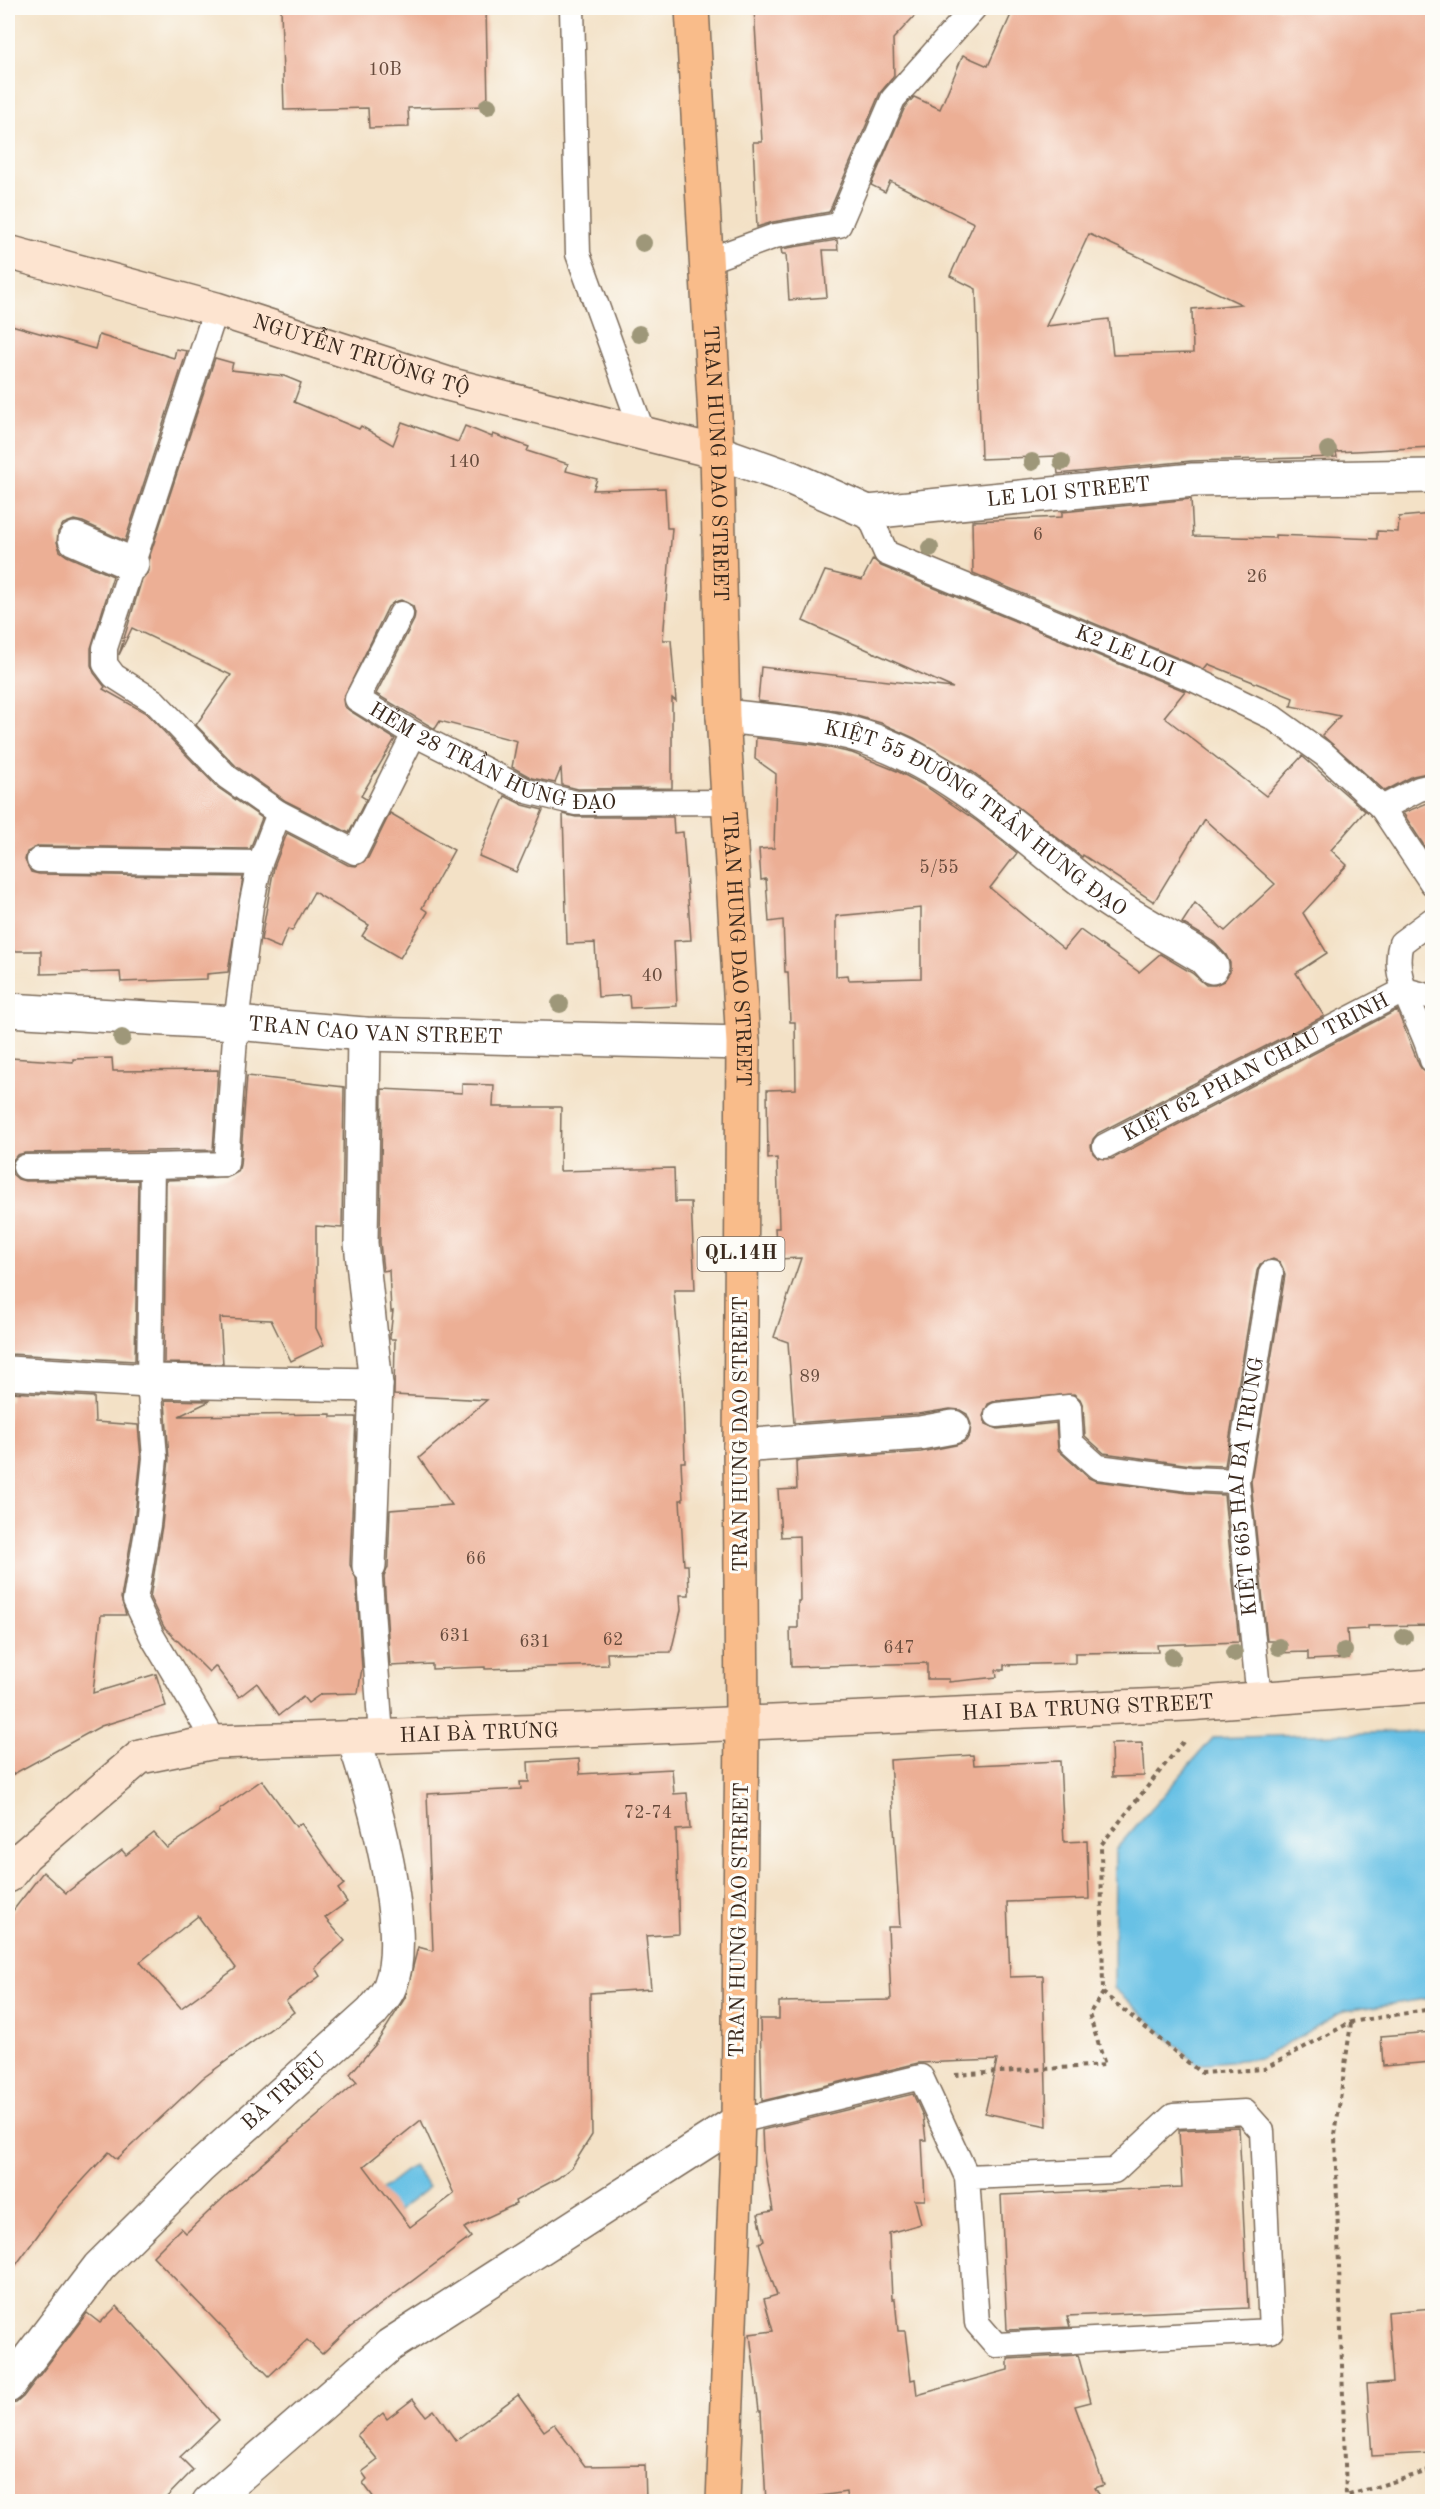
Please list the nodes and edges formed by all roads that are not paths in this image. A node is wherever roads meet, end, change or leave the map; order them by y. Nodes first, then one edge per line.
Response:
1 (572, 8) edge
2 (692, 8) edge
3 (974, 8) edge
4 (8, 252) edge
5 (706, 261) junction
6 (216, 309) junction
7 (643, 433) junction
8 (717, 452) junction
9 (1432, 476) edge
10 (868, 512) junction
11 (75, 539) dead end
12 (132, 564) junction
13 (401, 614) dead end
14 (723, 716) junction
15 (414, 734) junction
16 (1432, 786) edge
17 (729, 802) junction
18 (1382, 808) junction
19 (279, 813) junction
20 (39, 860) dead end
21 (260, 863) junction
22 (1432, 882) edge
23 (1432, 920) edge
24 (1212, 967) dead end
25 (1405, 990) junction
26 (1432, 997) edge
27 (8, 1010) edge
28 (236, 1023) junction
29 (364, 1034) junction
30 (743, 1042) junction
31 (1432, 1060) edge
32 (1106, 1146) dead end
33 (152, 1166) junction
34 (25, 1167) dead end
35 (1271, 1273) dead end
36 (8, 1373) edge
37 (149, 1381) junction
38 (376, 1384) junction
39 (997, 1415) dead end
40 (953, 1427) dead end
41 (740, 1446) junction
42 (1237, 1481) junction
43 (369, 1566) joint
44 (1432, 1686) edge
45 (1258, 1699) junction
46 (742, 1723) junction
47 (367, 1737) junction
48 (215, 1742) junction
49 (8, 1876) edge
50 (738, 2121) junction
51 (967, 2177) junction
52 (8, 2386) edge
53 (209, 2502) edge
54 (723, 2502) edge

1 - 7 lane
2 - 5 main road, TRAN HUNG DAO STREET / QL.14H
3 - 5 lane
4 - 6 street, NGUYỄN TRƯỜNG TỘ
5 - 8 main road, TRAN HUNG DAO STREET / QL.14H
6 - 7 street, NGUYỄN TRƯỜNG TỘ
6 - 12 lane
7 - 8 street, NGUYỄN TRƯỜNG TỘ
8 - 10 street, LE LOI STREET
8 - 14 main road, TRAN HUNG DAO STREET / QL.14H
9 - 10 street, LE LOI STREET
10 - 18 lane, K2 LE LOI
11 - 12 street
12 - 19 lane
13 - 15 lane, HẺM 28 TRẦN HƯNG ĐẠO
14 - 17 main road, TRAN HUNG DAO STREET / QL.14H
14 - 24 street, KIỆT 55 ĐƯỜNG TRẦN HƯNG ĐẠO
15 - 17 lane, HẺM 28 TRẦN HƯNG ĐẠO
15 - 19 lane
16 - 18 lane
17 - 30 main road, TRAN HUNG DAO STREET / QL.14H
18 - 22 lane, K2 LE LOI
19 - 21 lane
20 - 21 lane
21 - 28 lane
23 - 25 lane
25 - 26 lane, KIỆT 62 PHAN CHÂU TRINH
25 - 31 lane, KIỆT 62 PHAN CHÂU TRINH
25 - 32 lane, KIỆT 62 PHAN CHÂU TRINH
27 - 28 street, TRAN CAO VAN STREET
28 - 29 street, TRAN CAO VAN STREET
28 - 33 lane
29 - 30 street, TRAN CAO VAN STREET
29 - 38 street
30 - 41 main road, TRAN HUNG DAO STREET / QL.14H
33 - 34 lane
33 - 37 lane
35 - 42 lane, KIỆT 665 HAI BÀ TRƯNG
36 - 37 street
37 - 38 street
37 - 48 lane
38 - 43 street
39 - 42 lane
40 - 41 street
41 - 46 main road, TRAN HUNG DAO STREET / QL.14H
42 - 45 lane, KIỆT 665 HAI BÀ TRƯNG
43 - 47 lane
44 - 45 street, HAI BA TRUNG STREET
45 - 46 street, HAI BA TRUNG STREET
46 - 47 street, HAI BÀ TRƯNG
46 - 50 main road, TRAN HUNG DAO STREET / QL.14H
47 - 48 street, HAI BÀ TRƯNG
47 - 52 street, BÀ TRIỆU
48 - 49 street
50 - 51 lane
50 - 53 street
50 - 54 main road, TRAN HUNG DAO STREET / QL.14H
51 - 51 lane

